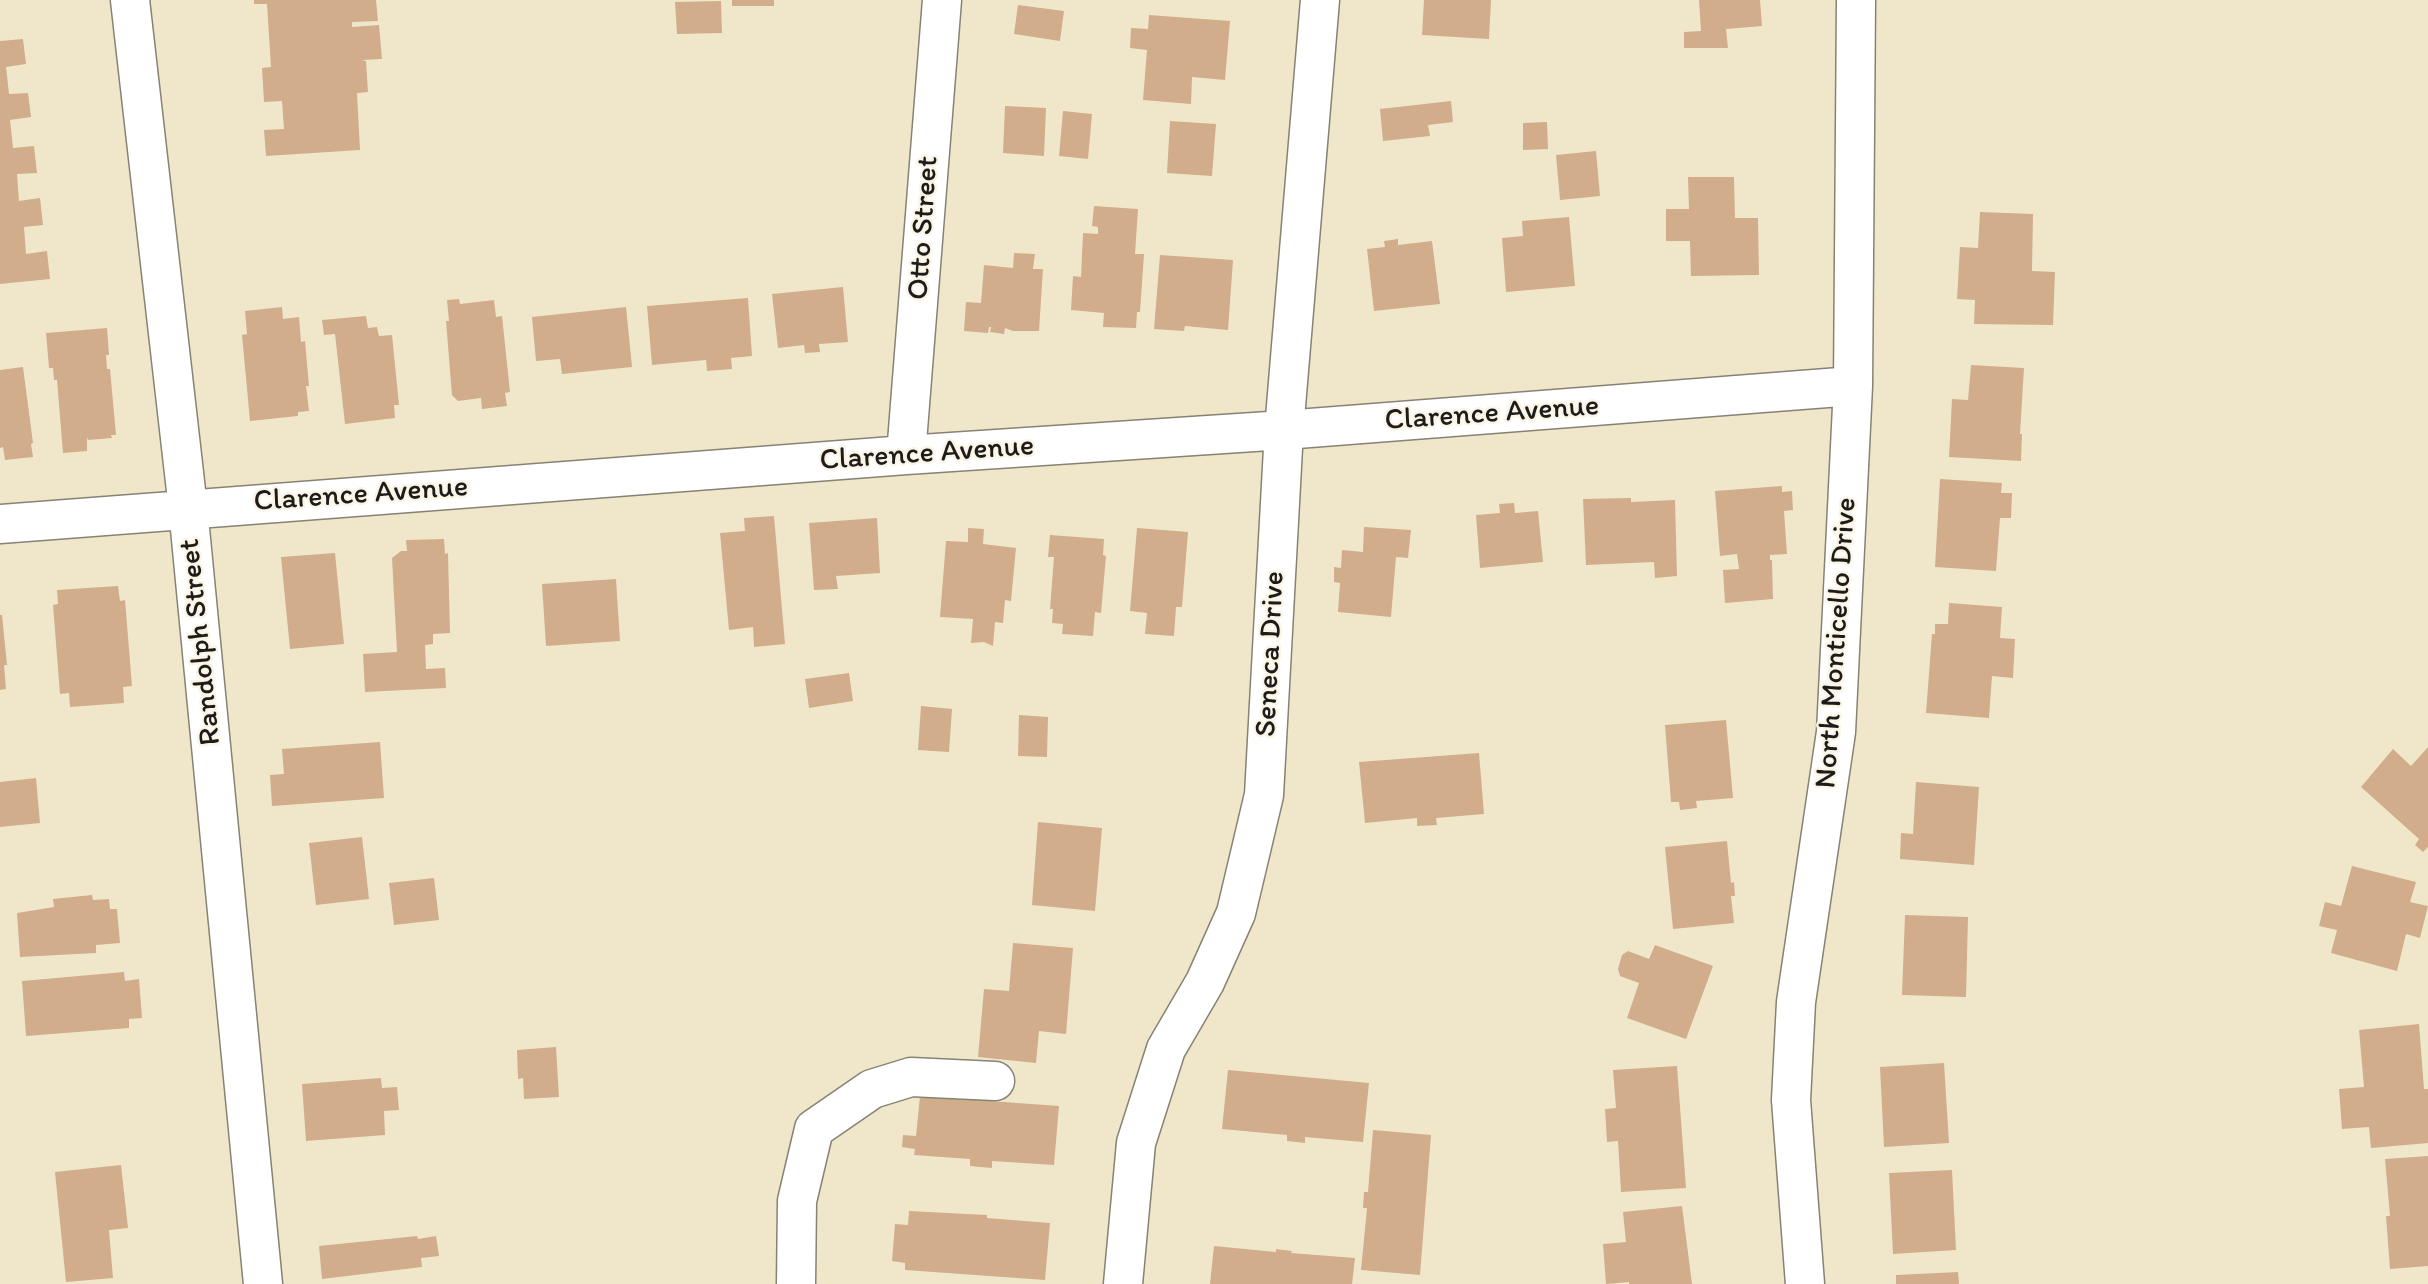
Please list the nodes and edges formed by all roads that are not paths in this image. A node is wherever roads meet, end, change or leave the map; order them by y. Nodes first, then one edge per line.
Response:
1 (130, 0) edge
2 (942, 0) edge
3 (1320, 0) edge
4 (1856, 0) edge
5 (1853, 386) junction
6 (1284, 430) junction
7 (906, 455) junction
8 (188, 508) junction
9 (0, 524) edge
10 (995, 1081) dead end
11 (263, 1284) edge
12 (796, 1284) edge
13 (1123, 1284) edge
14 (1805, 1284) edge

1 - 8 street, Randolph Street
2 - 7 street, Otto Street
3 - 6 street, Seneca Drive
4 - 5 street, North Monticello Drive
5 - 6 street, Clarence Avenue
5 - 14 street, North Monticello Drive
6 - 7 street, Clarence Avenue
6 - 13 street, Seneca Drive
7 - 8 street, Clarence Avenue
8 - 9 street, Clarence Avenue
8 - 11 street, Randolph Street
10 - 12 street

